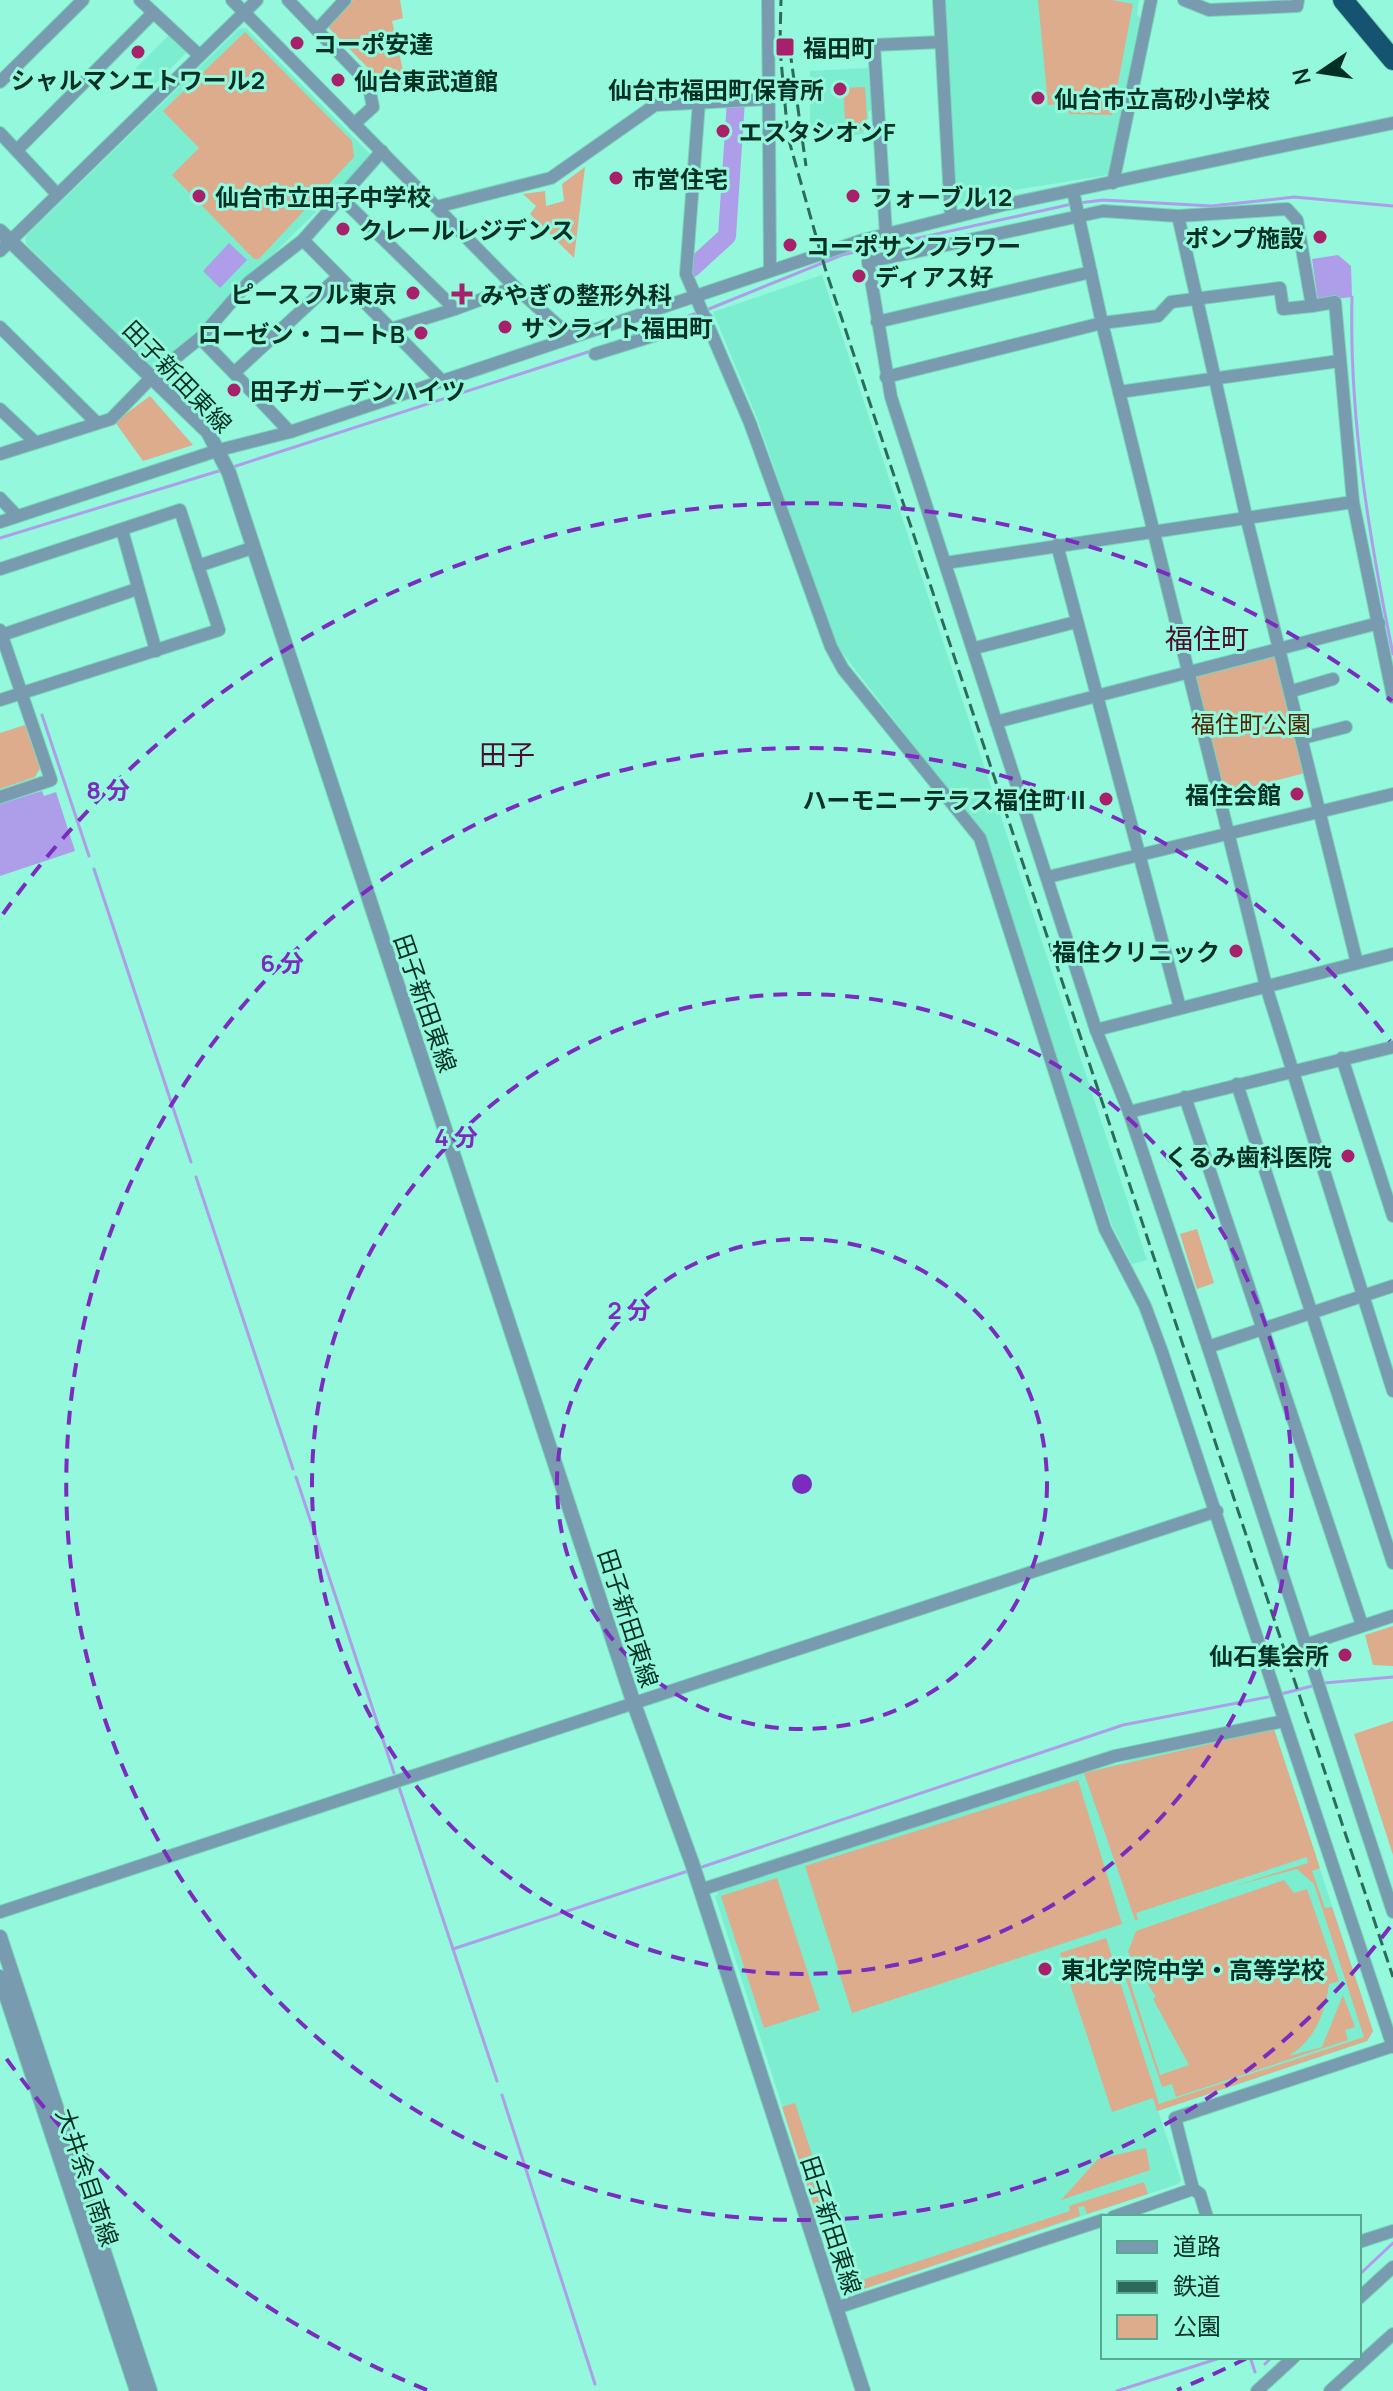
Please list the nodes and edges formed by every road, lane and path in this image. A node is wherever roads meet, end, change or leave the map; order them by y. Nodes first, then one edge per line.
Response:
1 (83, 0) edge
2 (140, 0) edge
3 (232, 0) edge
4 (257, 0) edge
5 (288, 0) edge
6 (345, 0) edge
7 (768, 0) edge
8 (939, 0) edge
9 (1151, 0) edge
10 (1184, 0) edge
11 (1298, 0) edge
12 (1343, 0) edge
13 (1360, 0) edge
14 (244, 12) junction
15 (153, 13) junction
16 (317, 30) junction
17 (1393, 40) edge
18 (941, 42) junction
19 (199, 55) junction
20 (1393, 60) edge
21 (0, 82) edge
22 (767, 99) junction
23 (699, 102) junction
24 (1393, 123) edge
25 (354, 124) junction
26 (0, 133) edge
27 (17, 150) junction
28 (382, 151) junction
29 (1113, 183) junction
30 (57, 194) junction
31 (1074, 194) junction
32 (339, 196) junction
33 (436, 207) junction
34 (1078, 214) junction
35 (1178, 216) junction
36 (951, 217) junction
37 (886, 234) junction
38 (303, 240) junction
39 (3, 241) edge
40 (770, 270) junction
41 (1091, 272) junction
42 (338, 277) junction
43 (515, 287) junction
44 (1196, 297) junction
45 (1312, 306) junction
46 (455, 309) junction
47 (703, 309) junction
48 (877, 322) junction
49 (1102, 323) junction
50 (0, 327) edge
51 (391, 329) junction
52 (571, 337) junction
53 (200, 338) junction
54 (595, 354) dead end
55 (1339, 361) junction
56 (234, 373) junction
57 (153, 376) junction
58 (1213, 376) junction
59 (886, 377) junction
60 (441, 380) junction
61 (1119, 392) junction
62 (0, 409) edge
63 (96, 422) junction
64 (290, 432) junction
65 (34, 441) junction
66 (0, 454) edge
67 (224, 462) junction
68 (0, 498) edge
69 (1353, 502) junction
70 (17, 516) junction
71 (1246, 516) junction
72 (0, 522) edge
73 (1153, 529) junction
74 (122, 530) junction
75 (1057, 545) junction
76 (252, 548) junction
77 (945, 563) junction
78 (198, 566) junction
79 (0, 569) edge
80 (137, 589) junction
81 (1076, 622) junction
82 (1379, 623) junction
83 (1, 632) edge
84 (975, 648) junction
85 (1281, 648) junction
86 (156, 651) junction
87 (1186, 671) junction
88 (1333, 679) dead end
89 (1292, 691) junction
90 (22, 694) junction
91 (1096, 696) junction
92 (1393, 697) edge
93 (0, 700) edge
94 (996, 722) junction
95 (1346, 727) dead end
96 (1303, 738) junction
97 (1393, 794) edge
98 (0, 797) edge
99 (1320, 811) junction
100 (1229, 834) junction
101 (1142, 854) junction
102 (1048, 877) junction
103 (1393, 954) edge
104 (1357, 963) junction
105 (1266, 986) junction
106 (1180, 1008) junction
107 (1096, 1030) junction
108 (1393, 1047) edge
109 (1342, 1058) junction
110 (1291, 1071) junction
111 (1237, 1084) junction
112 (1185, 1097) junction
113 (1129, 1112) junction
114 (1393, 1216) edge
115 (1393, 1286) edge
116 (1362, 1296) junction
117 (1310, 1313) junction
118 (1262, 1329) junction
119 (1208, 1347) junction
120 (1393, 1391) edge
121 (1217, 1511) junction
122 (1393, 1563) edge
123 (1393, 1616) edge
124 (1362, 1625) junction
125 (1305, 1645) junction
126 (634, 1704) junction
127 (1284, 1721) junction
128 (696, 1876) junction
129 (0, 1912) edge
130 (1393, 1912) edge
131 (0, 1937) edge
132 (0, 1977) edge
133 (1393, 2046) edge
134 (1193, 2189) junction
135 (1119, 2215) edge
136 (1206, 2215) edge
137 (1101, 2221) edge
138 (1393, 2231) edge
139 (1361, 2241) edge
140 (1393, 2267) edge
141 (1361, 2296) edge
142 (836, 2308) junction
143 (1393, 2334) edge
144 (1292, 2359) edge
145 (137, 2391) edge
146 (150, 2391) edge
147 (863, 2391) edge
148 (1257, 2391) edge
149 (1330, 2391) edge

1 - 21 street
2 - 15 street
3 - 14 street
4 - 14 street
5 - 16 street
6 - 16 street
7 - 22 street
8 - 18 street
9 - 29 street
10 - 11 street
12 - 20 highway
13 - 17 highway
14 - 19 street
14 - 25 street
15 - 19 street
15 - 27 street
16 - 25 street
18 - 36 street
18 - 37 street
19 - 30 street
22 - 23 street
22 - 40 street
23 - 33 street
23 - 47 street
24 - 29 street
25 - 28 street
26 - 27 street
27 - 30 street
28 - 32 street
28 - 33 street
29 - 31 street
30 - 39 street
31 - 34 street
31 - 36 street
32 - 38 street
32 - 46 street
33 - 43 street
34 - 35 street
34 - 41 street
34 - 48 street
35 - 44 street
35 - 45 street
36 - 37 street
37 - 40 street
38 - 42 street
38 - 53 street
39 - 57 street, 田子新田東線
40 - 47 street
41 - 48 street
41 - 49 street
42 - 51 street
42 - 56 street
43 - 46 street
43 - 52 street
44 - 45 street
44 - 49 street
44 - 58 street
45 - 55 street
46 - 51 street
47 - 52 street
47 - 54 street
47 - 121 street
48 - 59 street
49 - 59 street
49 - 61 street
50 - 63 street
51 - 60 street
52 - 60 street
53 - 56 street
53 - 57 street
55 - 58 street
55 - 69 street
56 - 64 street
57 - 63 street
57 - 67 street, 田子新田東線
58 - 61 street
58 - 71 street
59 - 77 street
60 - 64 street
61 - 73 street
62 - 65 street
63 - 65 street
64 - 67 street
65 - 66 street
67 - 70 street
67 - 76 street, 田子新田東線
68 - 70 street
69 - 71 street
69 - 82 street
70 - 72 street
71 - 73 street
71 - 85 street
73 - 75 street
73 - 87 street
74 - 78 street
74 - 79 street
74 - 80 street
75 - 77 street
75 - 81 street
76 - 78 street
76 - 126 street, 田子新田東線
77 - 84 street
78 - 86 street
80 - 83 street
80 - 86 street
81 - 84 street
81 - 91 street
82 - 85 street
82 - 92 street
83 - 90 street
84 - 94 street
85 - 87 street
85 - 89 street
86 - 90 street
87 - 91 street
87 - 100 street
88 - 89 street
89 - 96 street
90 - 93 street
90 - 98 street
91 - 94 street
91 - 101 street
94 - 102 street
95 - 96 street
96 - 99 street
97 - 99 street
99 - 100 street
99 - 104 street
100 - 101 street
100 - 105 street
101 - 102 street
101 - 106 street
102 - 107 street
103 - 104 street
104 - 105 street
105 - 106 street
105 - 110 street
106 - 107 street
107 - 113 street
108 - 109 street
109 - 110 street
109 - 114 street
110 - 111 street
110 - 116 street
111 - 112 street
111 - 117 street
112 - 113 street
112 - 118 street
113 - 119 street
115 - 116 street
116 - 117 street
116 - 120 street
117 - 118 street
117 - 122 street
118 - 119 street
118 - 124 street
119 - 125 street
121 - 126 street
121 - 127 street
123 - 124 street
124 - 125 street
125 - 130 street
126 - 128 street, 田子新田東線
126 - 129 street
127 - 128 street
127 - 133 street
128 - 142 street, 田子新田東線
131 - 146 street
132 - 145 street, 大井余目南線
133 - 134 street
134 - 135 street
134 - 136 street
137 - 142 street
138 - 139 street
140 - 141 street
142 - 147 street, 田子新田東線
143 - 149 street
144 - 148 street

